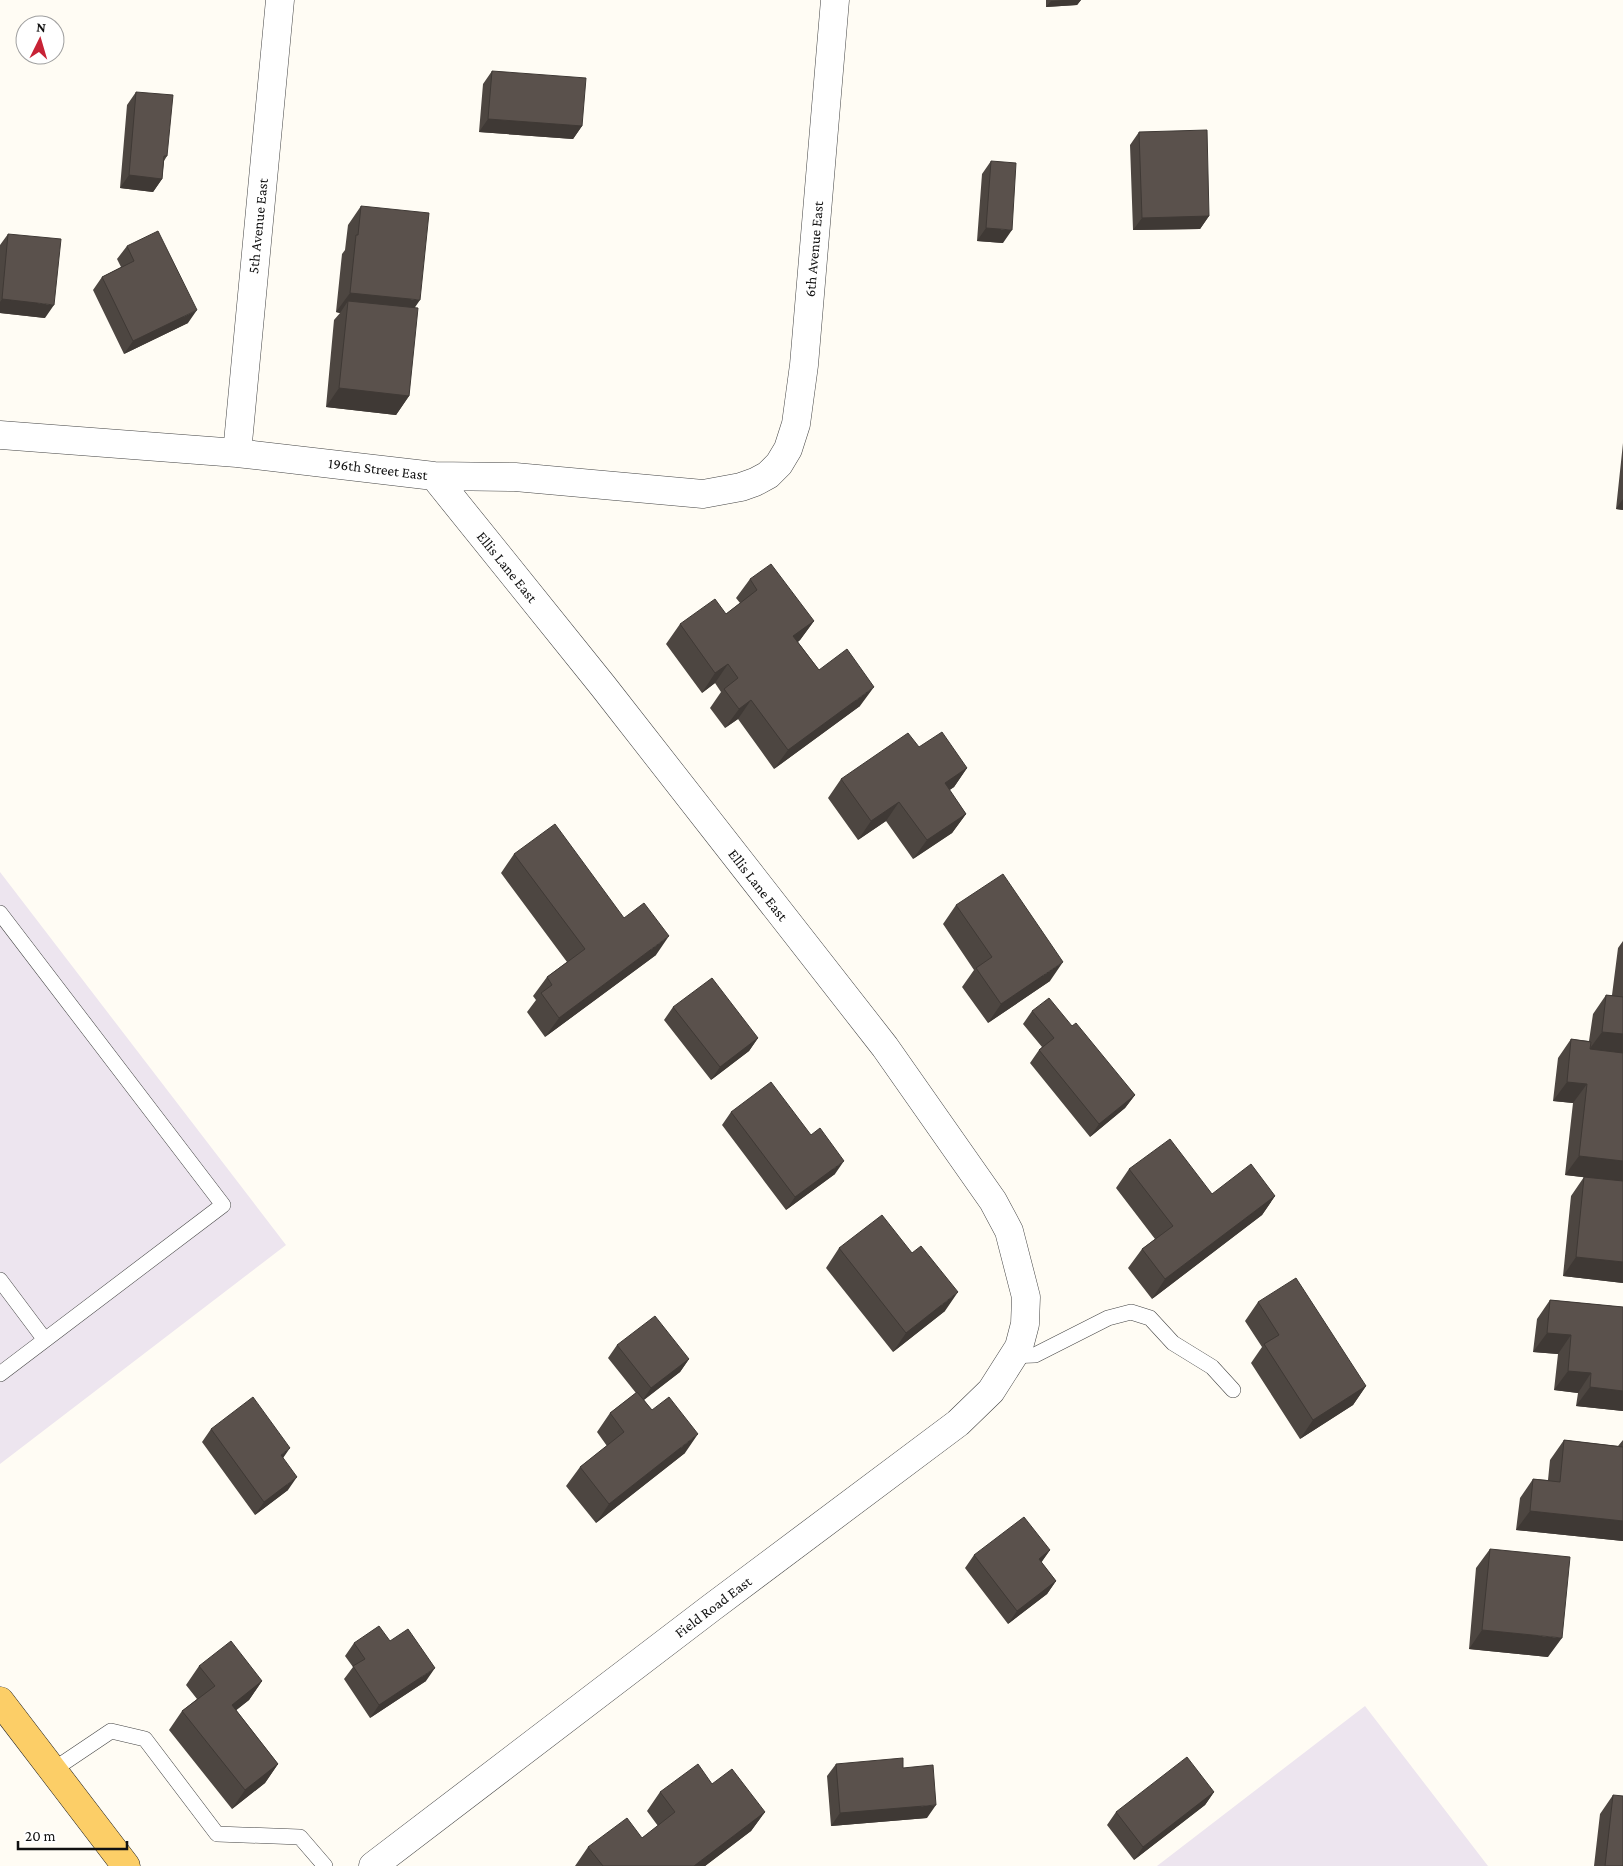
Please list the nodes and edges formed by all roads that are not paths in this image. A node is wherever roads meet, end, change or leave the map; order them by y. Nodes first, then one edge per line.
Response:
1 (280, 0) edge
2 (835, 0) edge
3 (0, 436) edge
4 (237, 453) junction
5 (434, 476) junction
6 (755, 482) joint
7 (0, 913) edge
8 (0, 1280) edge
9 (1025, 1324) joint
10 (45, 1340) junction
11 (1013, 1356) junction
12 (0, 1374) edge
13 (1233, 1390) dead end
14 (0, 1701) edge
15 (53, 1770) junction
16 (126, 1866) edge
17 (325, 1866) edge
18 (373, 1866) edge

1 - 4 street, 5th Avenue East
2 - 6 street, 6th Avenue East
3 - 4 street, 196th Street East
4 - 5 street, 196th Street East
5 - 6 street, 196th Street East
5 - 9 street, Ellis Lane East
7 - 10 lane
8 - 10 lane
9 - 11 street, Field Road East
10 - 12 lane
11 - 13 lane
11 - 18 street, Field Road East
14 - 15 main road
15 - 16 main road
15 - 17 lane

